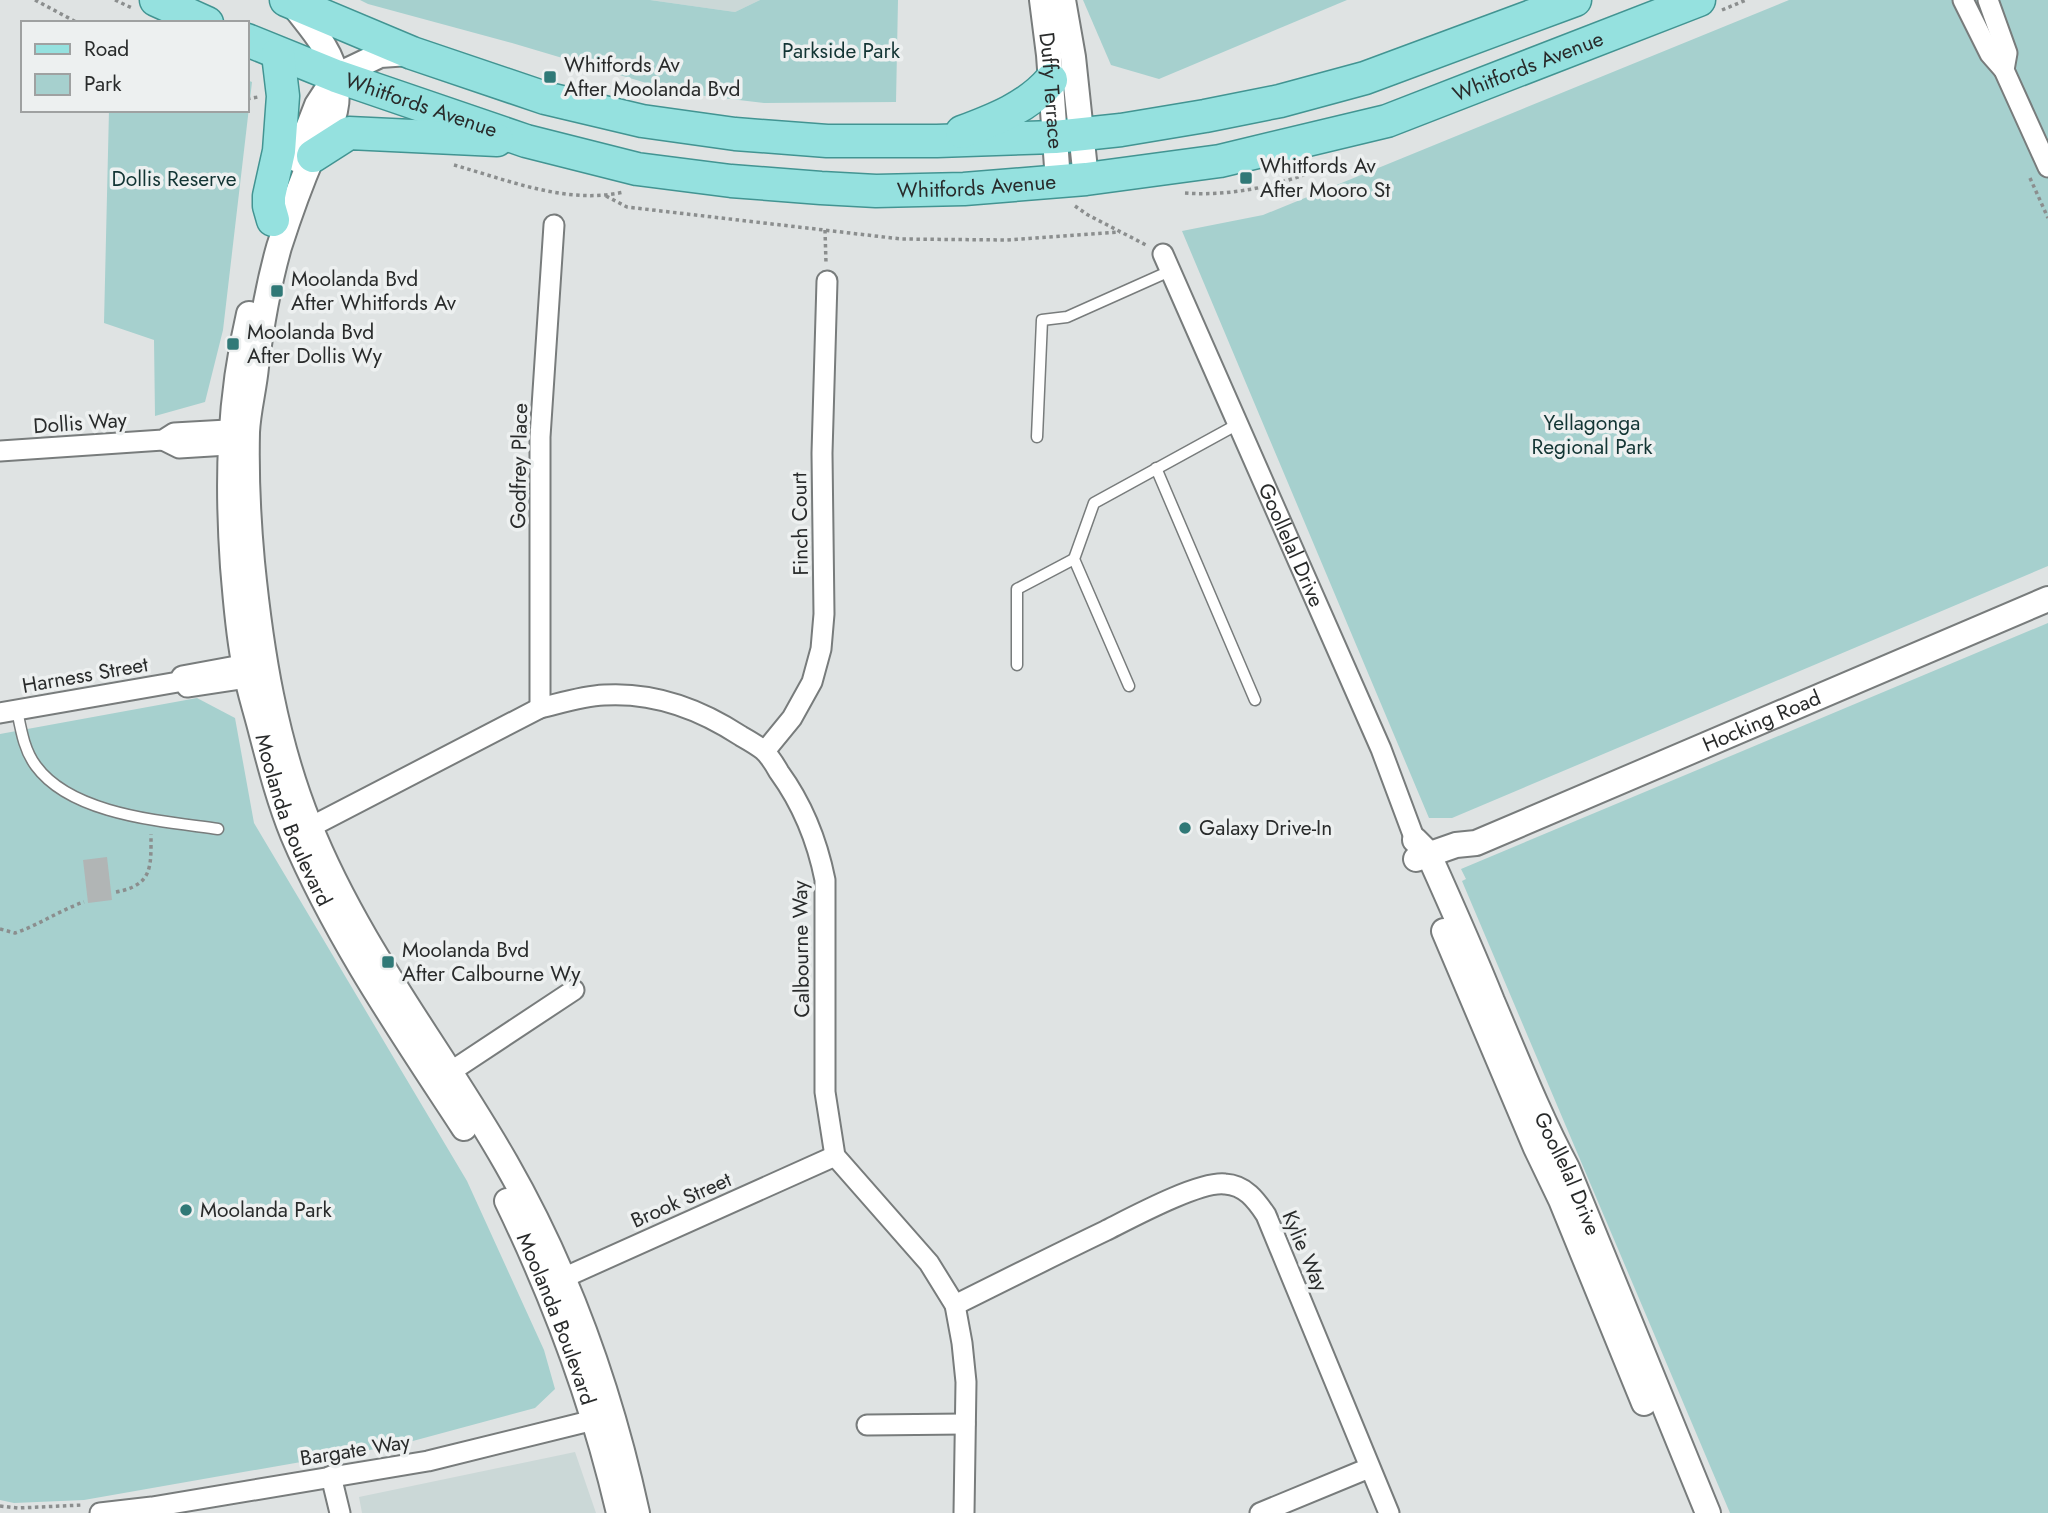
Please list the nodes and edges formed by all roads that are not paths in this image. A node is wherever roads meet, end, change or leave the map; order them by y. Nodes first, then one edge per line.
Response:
1 (156, 0) edge
2 (1042, 0) edge
3 (1063, 0) edge
4 (1575, 0) edge
5 (1699, 0) edge
6 (1963, 0) edge
7 (1988, 0) edge
8 (289, 1) edge
9 (203, 21) edge
10 (248, 40) edge
11 (411, 53) junction
12 (278, 54) junction
13 (2004, 69) junction
14 (336, 76) junction
15 (1051, 80) junction
16 (1068, 136) junction
17 (526, 141) junction
18 (937, 141) junction
19 (313, 156) junction
20 (2048, 167) edge
21 (1071, 187) junction
22 (274, 220) junction
23 (554, 225) dead end
24 (1167, 263) joint
25 (827, 281) road end
26 (1238, 424) junction
27 (239, 437) junction
28 (1037, 438) dead end
29 (0, 451) edge
30 (1156, 468) junction
31 (1074, 559) junction
32 (2048, 599) edge
33 (1017, 665) dead end
34 (255, 670) junction
35 (1129, 686) dead end
36 (1255, 700) dead end
37 (540, 708) junction
38 (8, 711) edge
39 (765, 751) junction
40 (218, 829) dead end
41 (302, 832) junction
42 (1423, 859) junction
43 (574, 990) dead end
44 (442, 1078) junction
45 (835, 1156) junction
46 (554, 1282) junction
47 (955, 1305) junction
48 (603, 1418) junction
49 (965, 1424) junction
50 (867, 1425) dead end
51 (1369, 1468) junction
52 (331, 1476) junction
53 (153, 1510) edge
54 (100, 1513) edge
55 (340, 1513) edge
56 (619, 1513) edge
57 (637, 1513) edge
58 (964, 1513) edge
59 (1261, 1513) edge
60 (1388, 1513) edge
61 (1691, 1513) edge
62 (1708, 1513) edge

1 - 9 main road
2 - 15 street, Duffy Terrace
3 - 16 street, Duffy Terrace
4 - 16 main road
5 - 21 main road, Whitfords Avenue
6 - 13 street
7 - 13 street
8 - 11 main road
8 - 14 street, Moolanda Boulevard
10 - 12 main road, Whitfords Avenue
11 - 14 street
11 - 18 main road
12 - 14 main road, Whitfords Avenue
12 - 22 main road
13 - 20 street
14 - 17 main road, Whitfords Avenue
14 - 19 street, Moolanda Boulevard
14 - 22 street, Moolanda Boulevard
15 - 16 street, Duffy Terrace
15 - 18 main road
16 - 18 main road
16 - 21 street, Duffy Terrace
17 - 19 main road
17 - 21 main road, Whitfords Avenue
19 - 27 street, Moolanda Boulevard
22 - 27 street, Moolanda Boulevard
23 - 37 street, Godfrey Place
24 - 26 street, Goollelal Drive
24 - 28 lane
25 - 39 street, Finch Court
26 - 30 lane
26 - 42 street, Goollelal Drive
27 - 29 street, Dollis Way
27 - 34 street, Moolanda Boulevard
30 - 31 lane
30 - 36 lane
31 - 33 lane
31 - 35 lane
32 - 42 street, Hocking Road
34 - 38 street, Harness Street
34 - 41 street, Moolanda Boulevard
37 - 39 street, Calbourne Way
37 - 41 street, Calbourne Way
38 - 40 lane
39 - 45 street, Calbourne Way
41 - 44 street, Moolanda Boulevard
42 - 61 street, Goollelal Drive
42 - 62 street, Goollelal Drive
43 - 44 street
44 - 46 street, Moolanda Boulevard
45 - 46 street, Brook Street
45 - 47 street
46 - 48 street, Moolanda Boulevard
47 - 49 street
47 - 51 street, Kylie Way
48 - 52 street, Bargate Way
48 - 56 street, Moolanda Boulevard
48 - 57 street, Moolanda Boulevard
49 - 50 street
49 - 58 street
51 - 59 street
51 - 60 street, Kylie Way
52 - 53 street, Bargate Way
52 - 55 street
53 - 54 street, Bargate Way

